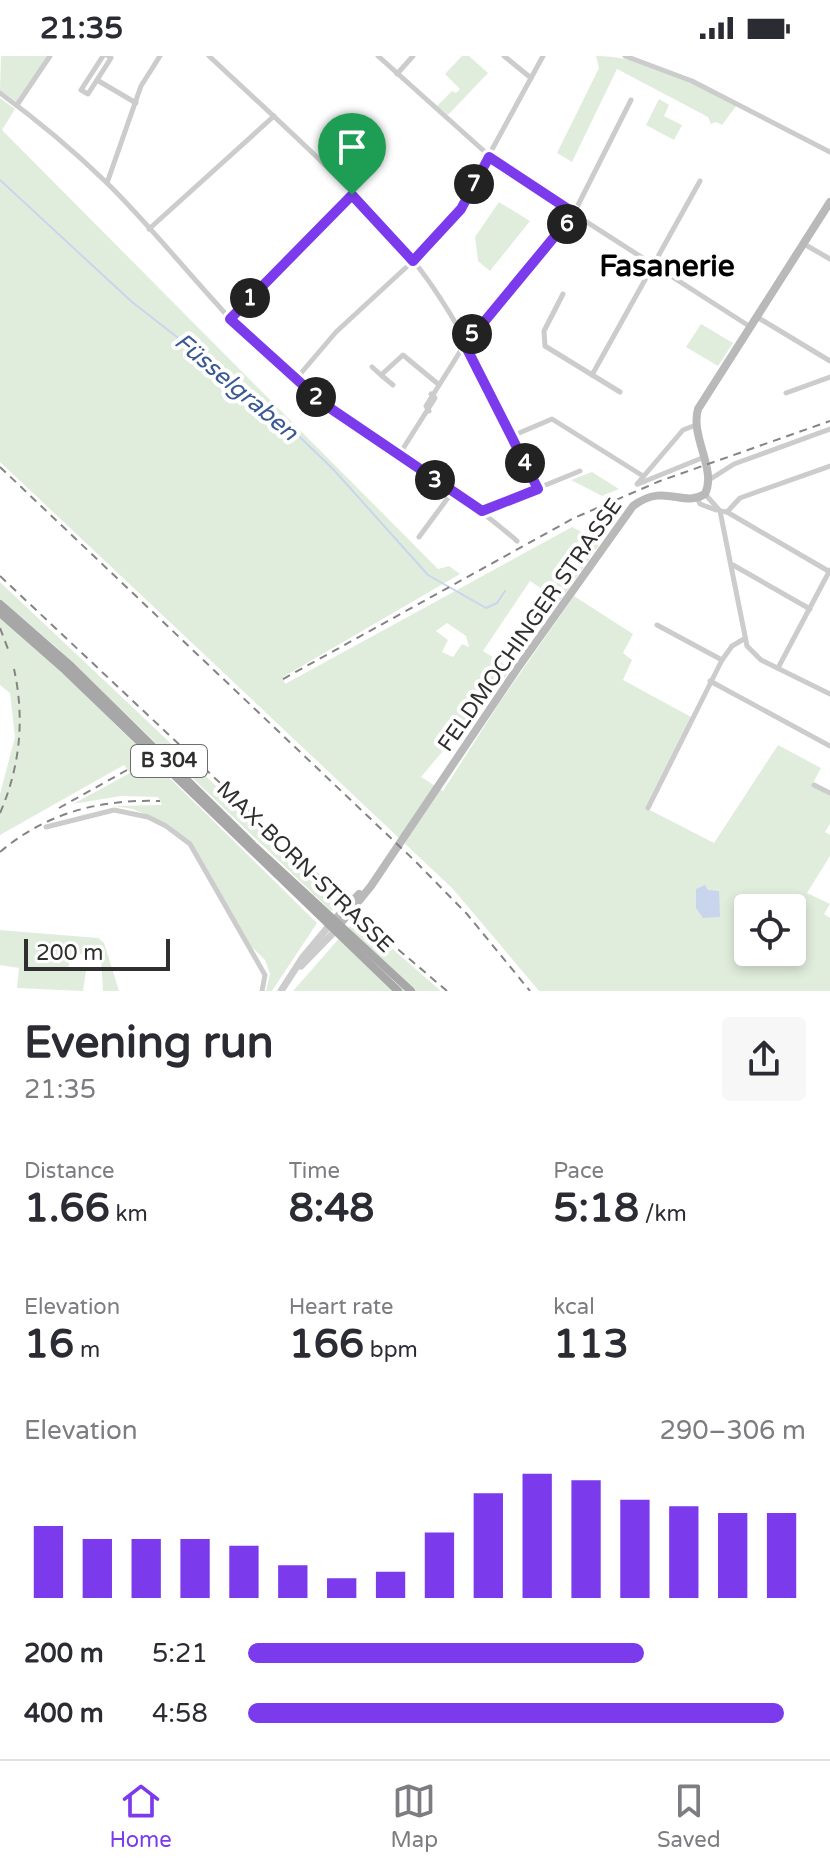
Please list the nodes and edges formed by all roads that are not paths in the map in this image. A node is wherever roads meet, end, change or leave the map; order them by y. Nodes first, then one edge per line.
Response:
1 (50, 56) edge
2 (105, 56) edge
3 (160, 56) edge
4 (209, 56) edge
5 (378, 56) edge
6 (413, 56) edge
7 (504, 56) edge
8 (543, 56) edge
9 (625, 56) edge
10 (397, 74) junction
11 (531, 78) junction
12 (97, 80) junction
13 (0, 93) edge
14 (631, 100) dead end
15 (136, 103) junction
16 (17, 105) junction
17 (274, 116) junction
18 (830, 152) edge
19 (489, 157) junction
20 (700, 181) dead end
21 (107, 183) junction
22 (352, 195) junction
23 (830, 202) edge
24 (574, 213) junction
25 (149, 229) junction
26 (803, 244) junction
27 (830, 259) edge
28 (413, 261) junction
29 (654, 265) junction
30 (563, 294) dead end
31 (756, 316) junction
32 (230, 319) junction
33 (749, 326) junction
34 (465, 345) junction
35 (830, 361) edge
36 (372, 367) dead end
37 (381, 375) junction
38 (592, 375) junction
39 (830, 377) edge
40 (296, 379) junction
41 (438, 384) junction
42 (393, 385) dead end
43 (620, 392) dead end
44 (786, 393) dead end
45 (696, 425) junction
46 (830, 429) edge
47 (512, 436) junction
48 (399, 455) junction
49 (702, 458) junction
50 (830, 466) edge
51 (580, 471) dead end
52 (643, 476) junction
53 (708, 480) junction
54 (538, 489) junction
55 (453, 491) junction
56 (701, 496) junction
57 (482, 511) junction
58 (721, 511) junction
59 (419, 537) dead end
60 (517, 541) dead end
61 (732, 564) junction
62 (830, 571) edge
63 (0, 604) edge
64 (810, 609) junction
65 (0, 613) edge
66 (657, 625) dead end
67 (744, 639) junction
68 (722, 660) junction
69 (778, 668) junction
70 (710, 681) junction
71 (830, 694) edge
72 (830, 746) edge
73 (814, 785) dead end
74 (830, 793) edge
75 (648, 808) dead end
76 (46, 827) dead end
77 (334, 926) junction
78 (262, 991) edge
79 (281, 991) edge
80 (398, 991) edge
81 (411, 991) edge

1 - 16 street
2 - 12 street
2 - 12 street
3 - 15 street
4 - 17 street
5 - 10 street
6 - 10 street
7 - 11 street
8 - 11 street
9 - 18 street
10 - 19 street
11 - 19 street
12 - 15 street
13 - 16 street
14 - 24 street
15 - 21 street
16 - 21 street
17 - 22 street
17 - 25 street
19 - 24 street
19 - 28 street
20 - 29 street
21 - 25 street
22 - 28 street
22 - 32 street
23 - 26 main road
24 - 29 street
24 - 34 street
25 - 32 street
26 - 27 street
26 - 31 main road
28 - 34 street
28 - 40 street
29 - 33 street
29 - 38 street
30 - 38 street
31 - 33 main road
31 - 35 street
32 - 40 street
33 - 45 main road
34 - 41 street
34 - 47 street
36 - 37 street
37 - 41 street
37 - 42 street
38 - 43 street
39 - 44 street
40 - 48 street
41 - 48 street
45 - 49 main road
45 - 52 street
46 - 53 street
47 - 52 street
47 - 54 street
48 - 55 street
49 - 52 street
49 - 53 main road
50 - 58 street
51 - 54 street
53 - 56 main road
54 - 57 street
55 - 57 street
55 - 59 street
56 - 58 street
56 - 77 main road, FELDMOCHINGER STRASSE
57 - 60 street
58 - 61 street
58 - 62 street
61 - 64 street
61 - 67 street
62 - 64 street
63 - 77 main road, MAX-BORN-STRASSE / B 304
64 - 69 street
65 - 77 main road, MAX-BORN-STRASSE / B 304
66 - 68 street
67 - 68 street
67 - 69 street
68 - 70 street
69 - 71 street
70 - 72 street
70 - 75 street
73 - 74 street
76 - 78 street
77 - 79 street, FELDMOCHINGER STRASSE
77 - 80 main road, MAX-BORN-STRASSE / B 304
77 - 81 main road, MAX-BORN-STRASSE / B 304

